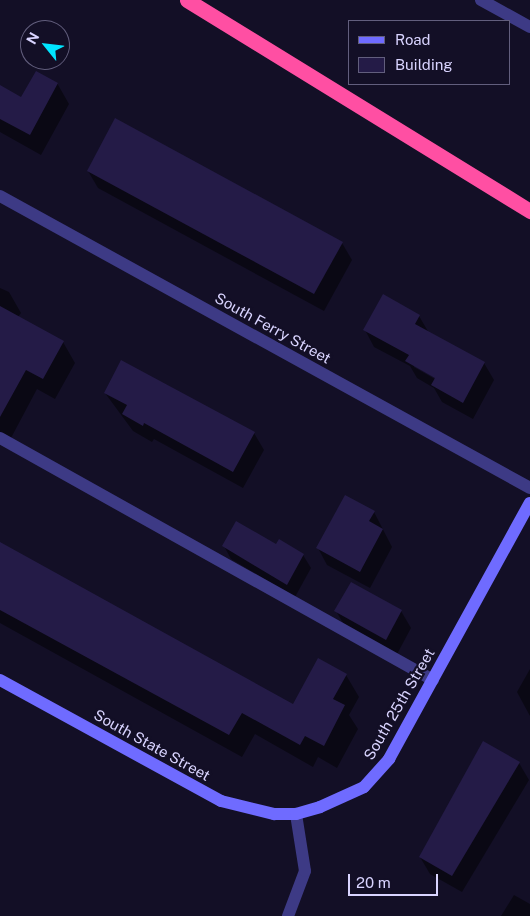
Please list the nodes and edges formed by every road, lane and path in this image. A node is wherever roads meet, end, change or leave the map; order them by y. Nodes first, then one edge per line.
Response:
1 (187, 0) edge
2 (482, 0) edge
3 (530, 27) edge
4 (0, 196) edge
5 (530, 211) edge
6 (0, 438) edge
7 (530, 488) edge
8 (530, 503) edge
9 (0, 680) edge
10 (433, 680) junction
11 (296, 814) junction
12 (288, 916) edge

1 - 5 highway
2 - 3 street
4 - 7 street, South Ferry Street
6 - 10 street
8 - 10 street, South 25th Street
9 - 11 street, South State Street
10 - 11 street, South 25th Street
11 - 12 street

